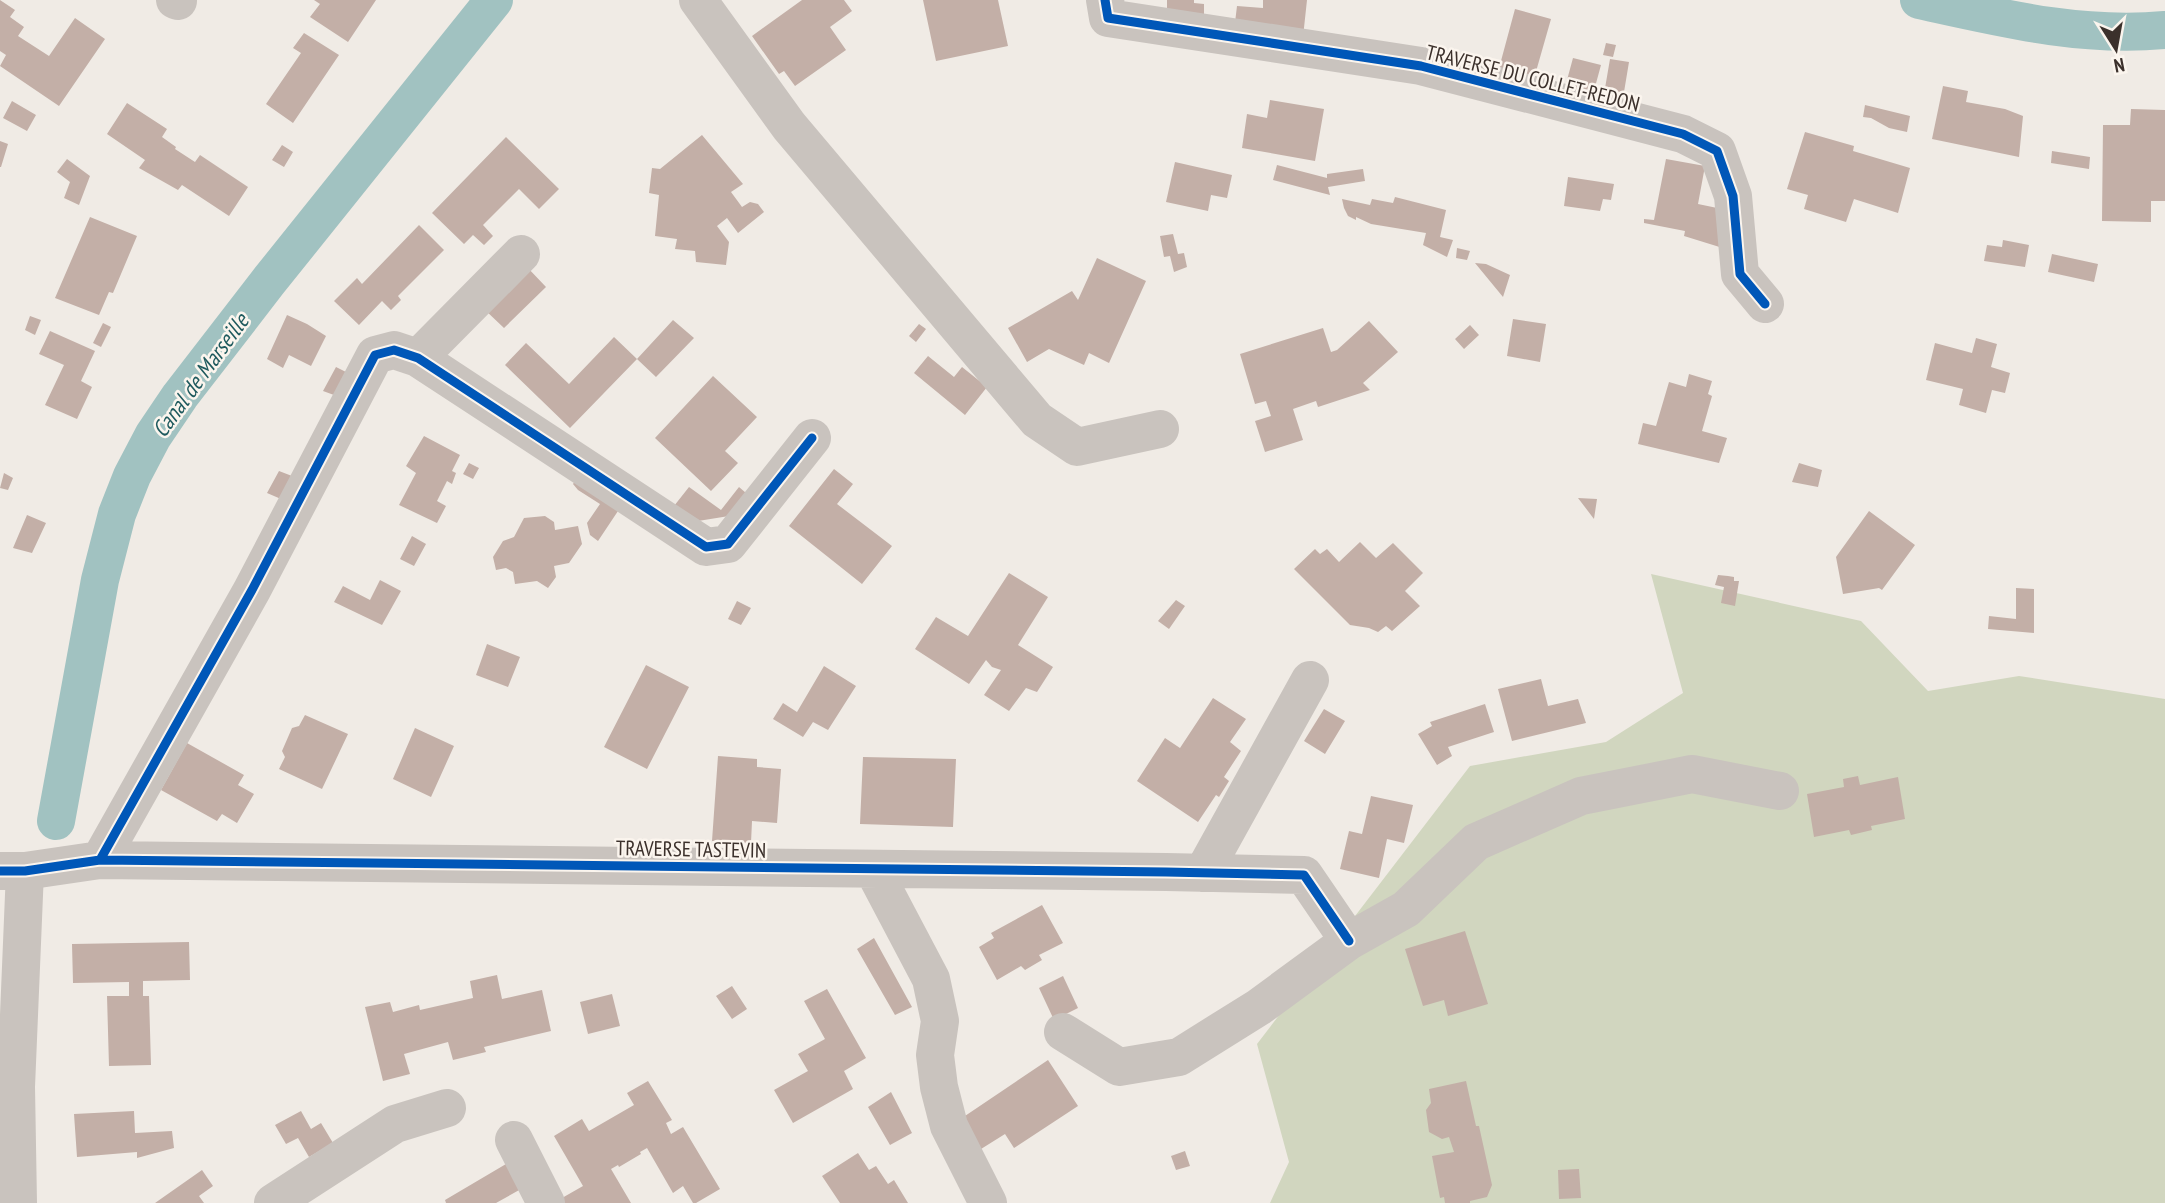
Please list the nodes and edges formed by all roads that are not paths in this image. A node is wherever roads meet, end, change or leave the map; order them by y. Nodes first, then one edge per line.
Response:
1 (698, 0) edge
2 (1105, 0) edge
3 (521, 254) dead end
4 (1765, 304) dead end
5 (418, 358) junction
6 (1160, 429) dead end
7 (812, 438) dead end
8 (1310, 680) dead end
9 (1780, 791) dead end
10 (100, 860) junction
11 (873, 869) junction
12 (12, 871) edge
13 (1203, 873) junction
14 (1349, 941) junction
15 (1063, 1032) dead end
16 (447, 1108) dead end
17 (514, 1140) dead end
18 (18, 1203) edge
19 (273, 1203) edge
20 (546, 1203) edge
21 (988, 1203) edge

1 - 6 street
2 - 4 street, TRAVERSE DU COLLET-REDON
3 - 5 street
5 - 7 street
5 - 10 street
8 - 13 street
9 - 14 street
10 - 11 street, TRAVERSE TASTEVIN
10 - 12 street, TRAVERSE TASTEVIN
11 - 13 street, TRAVERSE TASTEVIN
11 - 21 street
12 - 18 street
13 - 14 street, TRAVERSE TASTEVIN
14 - 15 street
16 - 19 street
17 - 20 street

